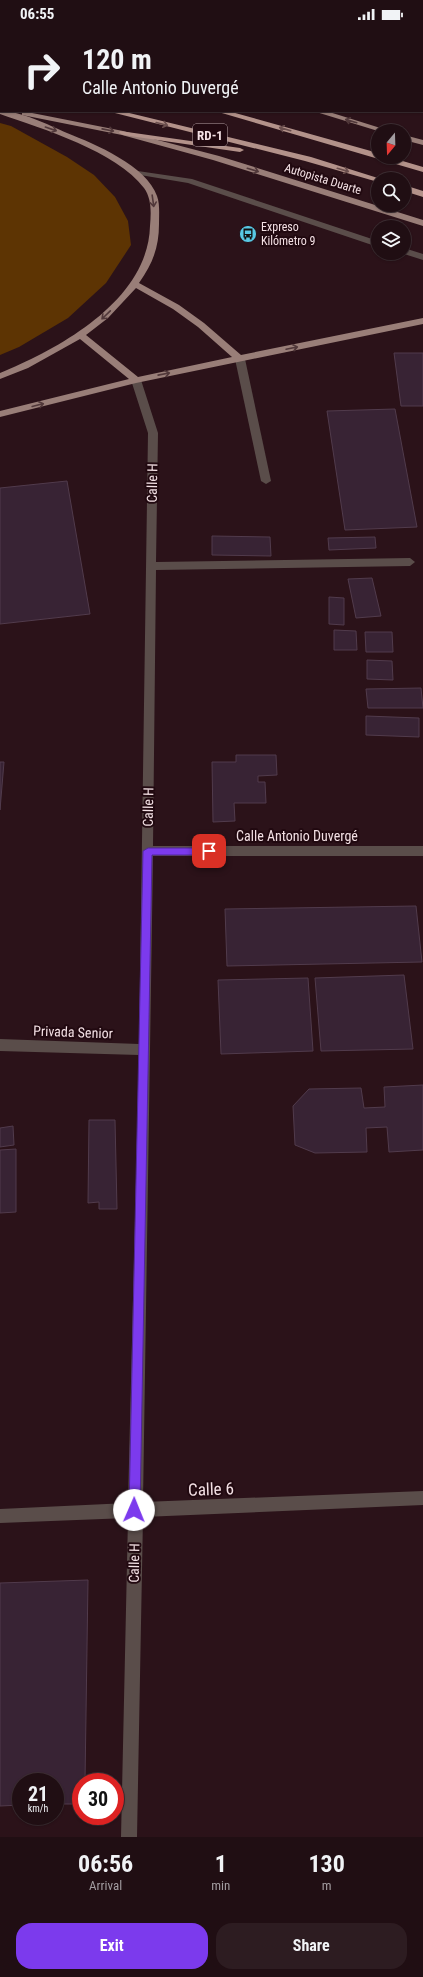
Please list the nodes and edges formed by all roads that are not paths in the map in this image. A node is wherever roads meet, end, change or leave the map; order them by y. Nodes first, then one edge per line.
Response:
1 (8, 112) edge
2 (20, 112) edge
3 (115, 112) edge
4 (223, 112) edge
5 (320, 112) edge
6 (371, 127) edge
7 (122, 133) junction
8 (411, 139) edge
9 (423, 143) edge
10 (371, 155) edge
11 (308, 160) junction
12 (403, 164) edge
13 (423, 170) edge
14 (134, 172) junction
15 (371, 178) edge
16 (411, 190) edge
17 (423, 194) edge
18 (423, 223) edge
19 (371, 242) edge
20 (411, 254) edge
21 (423, 257) edge
22 (136, 284) junction
23 (423, 321) edge
24 (81, 336) junction
25 (240, 359) junction
26 (0, 376) edge
27 (136, 380) junction
28 (0, 414) edge
29 (266, 481) dead end
30 (410, 562) dead end
31 (151, 566) junction
32 (148, 851) junction
33 (423, 852) edge
34 (0, 1046) edge
35 (145, 1050) junction
36 (423, 1498) edge
37 (134, 1510) junction
38 (0, 1516) edge
39 (129, 1837) edge

1 -> 14 main road
2 -> 7 main road, Autopista Duarte
3 -> 11 highway, RD-1
10 -> 4 highway, RD-1
6 -> 5 main road
7 - 11 highway
7 -> 18 main road, Autopista Duarte
8 - 9 main road
11 -> 15 highway, Autopista Duarte / RD-1
12 - 13 highway, RD-1
14 - 19 street
14 -> 22 main road
16 - 17 highway
20 - 21 street
22 -> 24 main road
22 - 25 main road
25 -> 23 main road
24 - 26 main road
24 - 27 main road
27 -> 25 main road
25 - 29 street
28 -> 27 main road
27 - 31 street, Calle H
30 - 31 street
31 - 32 street, Calle H
32 - 33 street, Calle Antonio Duvergé
32 - 35 street, Calle H
34 - 35 street, Privada Senior
35 - 37 street, Calle H
36 - 37 street, Calle 6
37 - 38 street, Calle 6
37 - 39 street, Calle H

